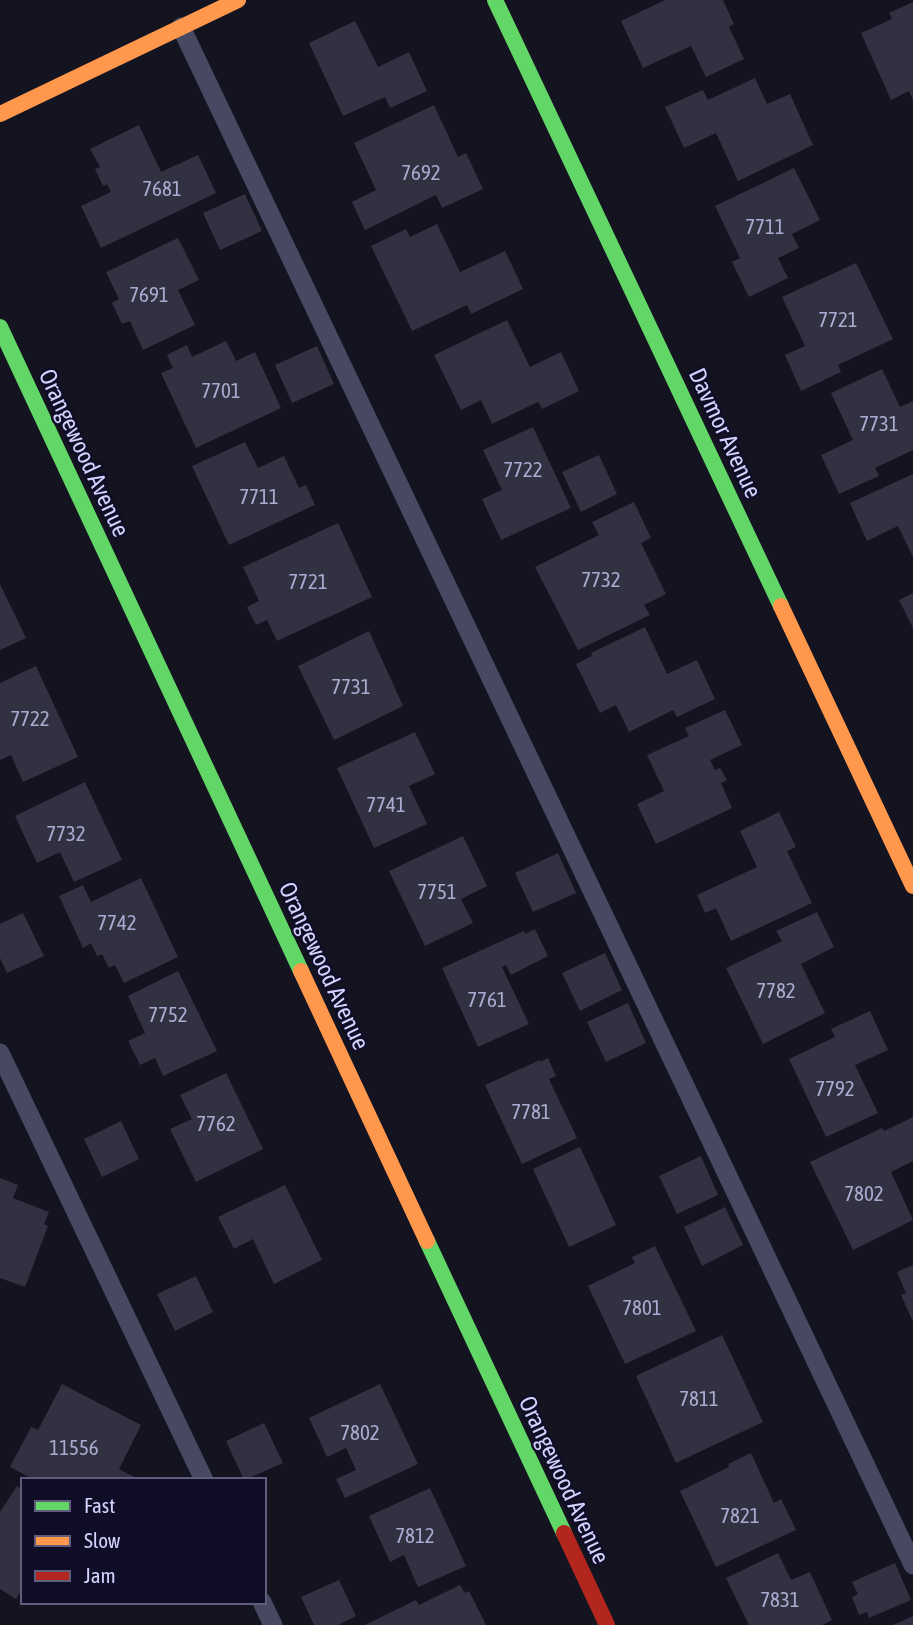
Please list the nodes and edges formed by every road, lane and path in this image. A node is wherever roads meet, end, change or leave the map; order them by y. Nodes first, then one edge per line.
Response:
1 (238, 0) edge
2 (495, 0) edge
3 (181, 27) junction
4 (0, 114) edge
5 (0, 327) edge
6 (913, 886) edge
7 (0, 1053) edge
8 (203, 1478) edge
9 (913, 1565) edge
10 (263, 1604) edge
11 (273, 1625) edge
12 (607, 1625) edge

1 - 3 street
2 - 6 street, Davmor Avenue
3 - 4 street
3 - 9 lane
5 - 12 street, Orangewood Avenue
7 - 8 lane
10 - 11 lane

